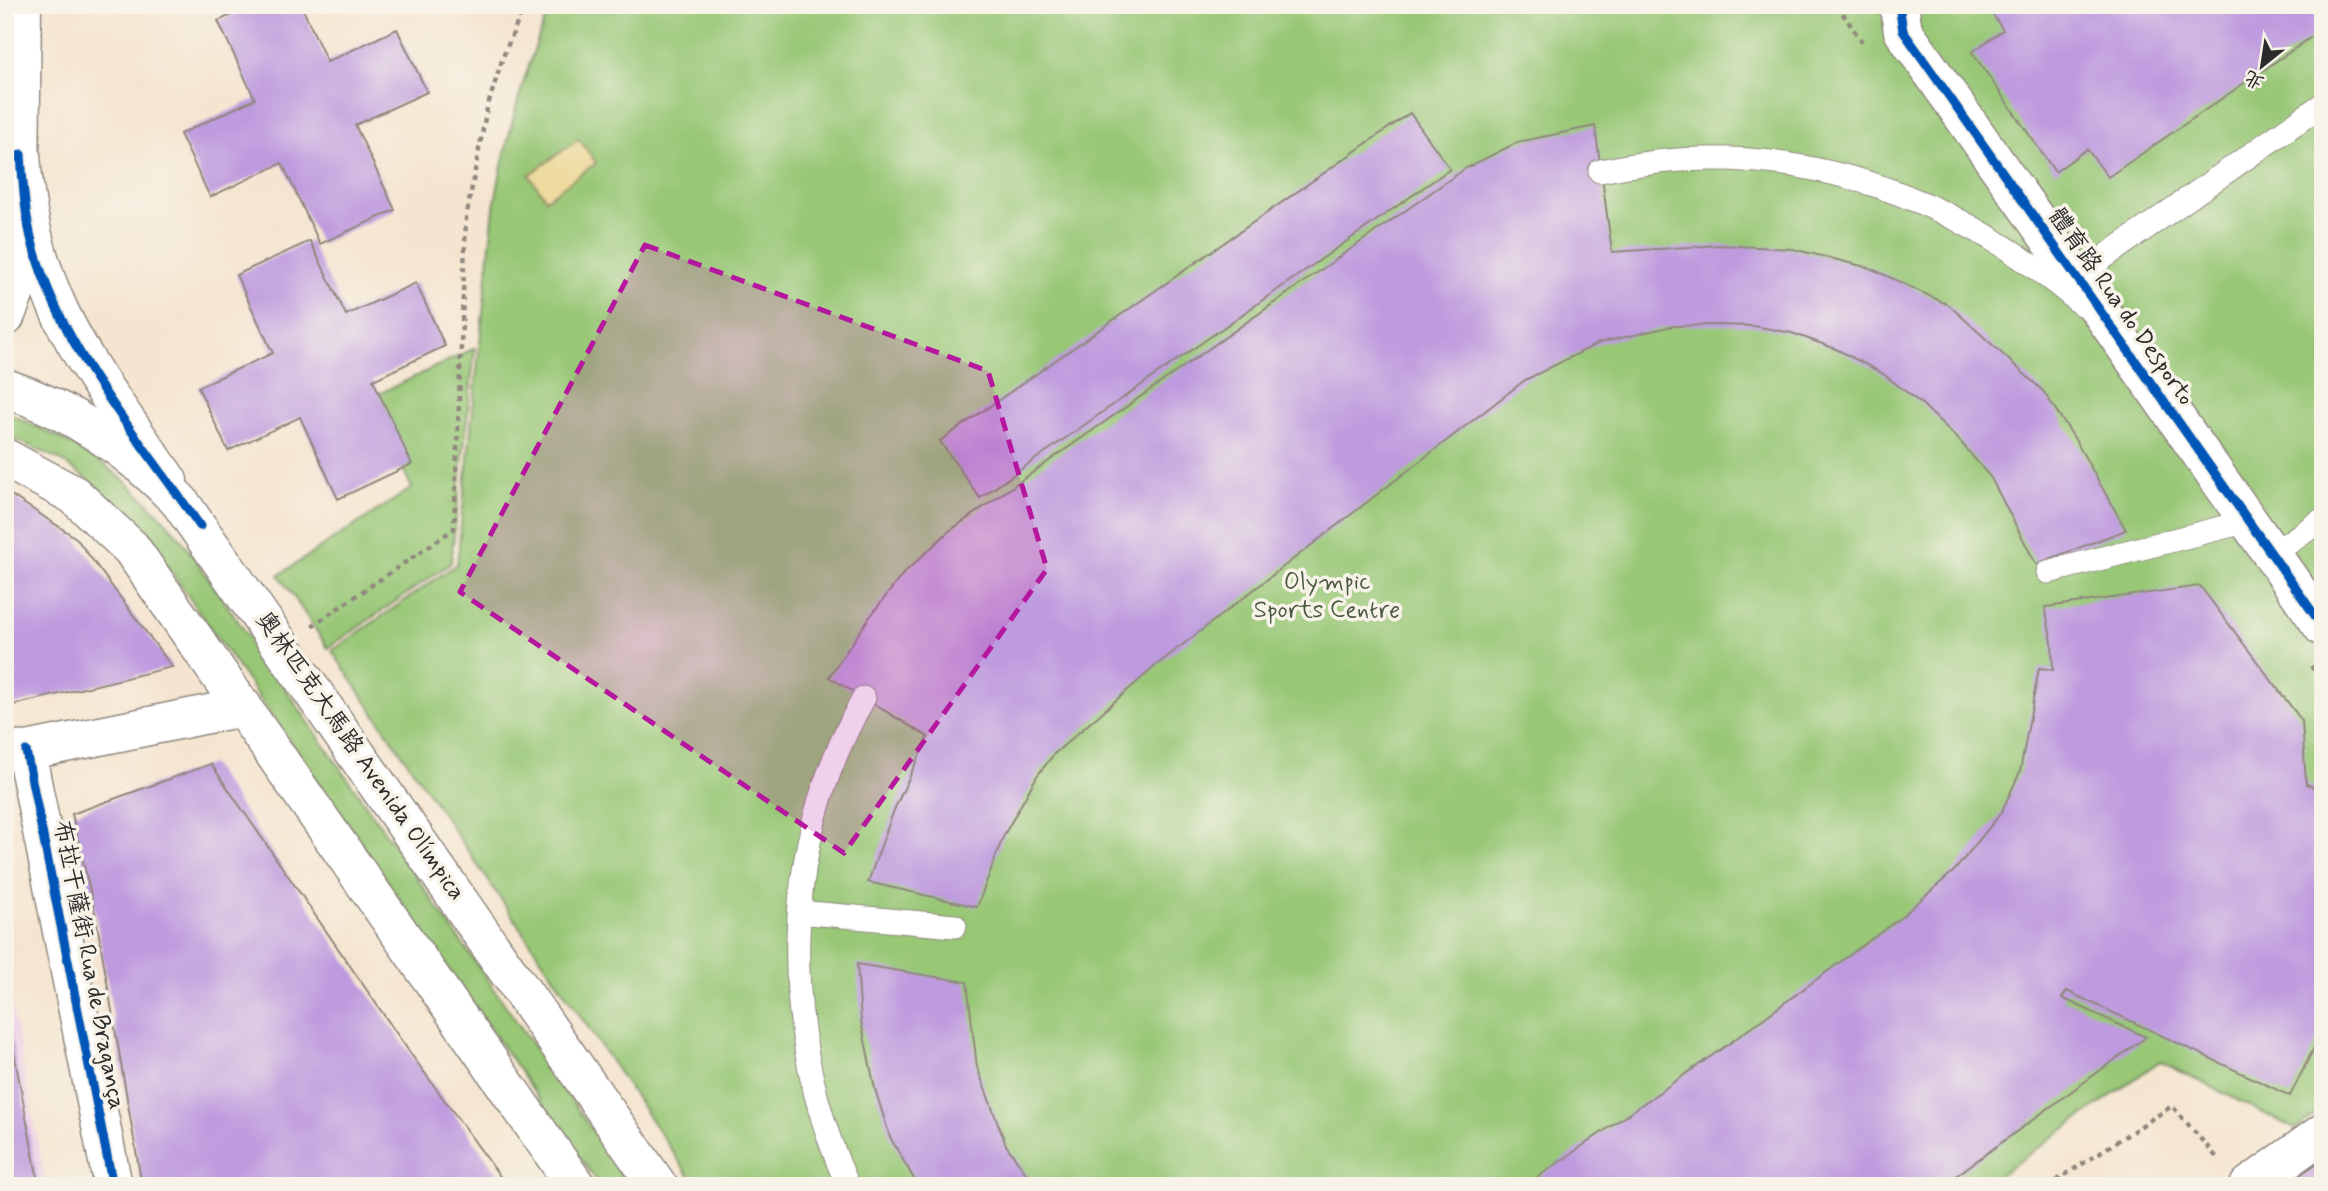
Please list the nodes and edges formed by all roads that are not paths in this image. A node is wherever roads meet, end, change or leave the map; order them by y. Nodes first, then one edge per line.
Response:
1 (22, 5) edge
2 (1899, 5) edge
3 (2323, 104) edge
4 (21, 154) junction
5 (1600, 171) dead end
6 (2076, 277) junction
7 (5, 317) edge
8 (5, 388) edge
9 (2154, 388) junction
10 (5, 458) edge
11 (2323, 519) edge
12 (2248, 521) junction
13 (200, 526) junction
14 (2272, 555) junction
15 (2048, 572) dead end
16 (2323, 628) edge
17 (864, 698) dead end
18 (243, 707) junction
19 (16, 751) edge
20 (799, 912) junction
21 (956, 926) dead end
22 (2323, 1133) edge
23 (2236, 1175) edge
24 (113, 1186) edge
25 (576, 1186) edge
26 (658, 1186) edge
27 (848, 1186) edge

1 - 4 street
2 - 6 street, 體育路 Rua do Desporto
3 - 6 lane
4 - 7 street
4 - 13 street
5 - 9 lane
6 - 9 street, 體育路 Rua do Desporto
8 - 13 street, 奧林匹克大馬路 Avenida Olímpica
9 - 12 street, 體育路 Rua do Desporto
10 - 18 street
11 - 14 lane
12 - 14 street, 體育路 Rua do Desporto
12 - 15 lane
13 - 26 street, 奧林匹克大馬路 Avenida Olímpica
14 - 16 street, 體育路 Rua do Desporto
17 - 20 lane
18 - 19 street
18 - 25 street
19 - 24 street, 布拉干薩街 Rua de Bragança
20 - 21 lane
20 - 27 lane
22 - 23 street

